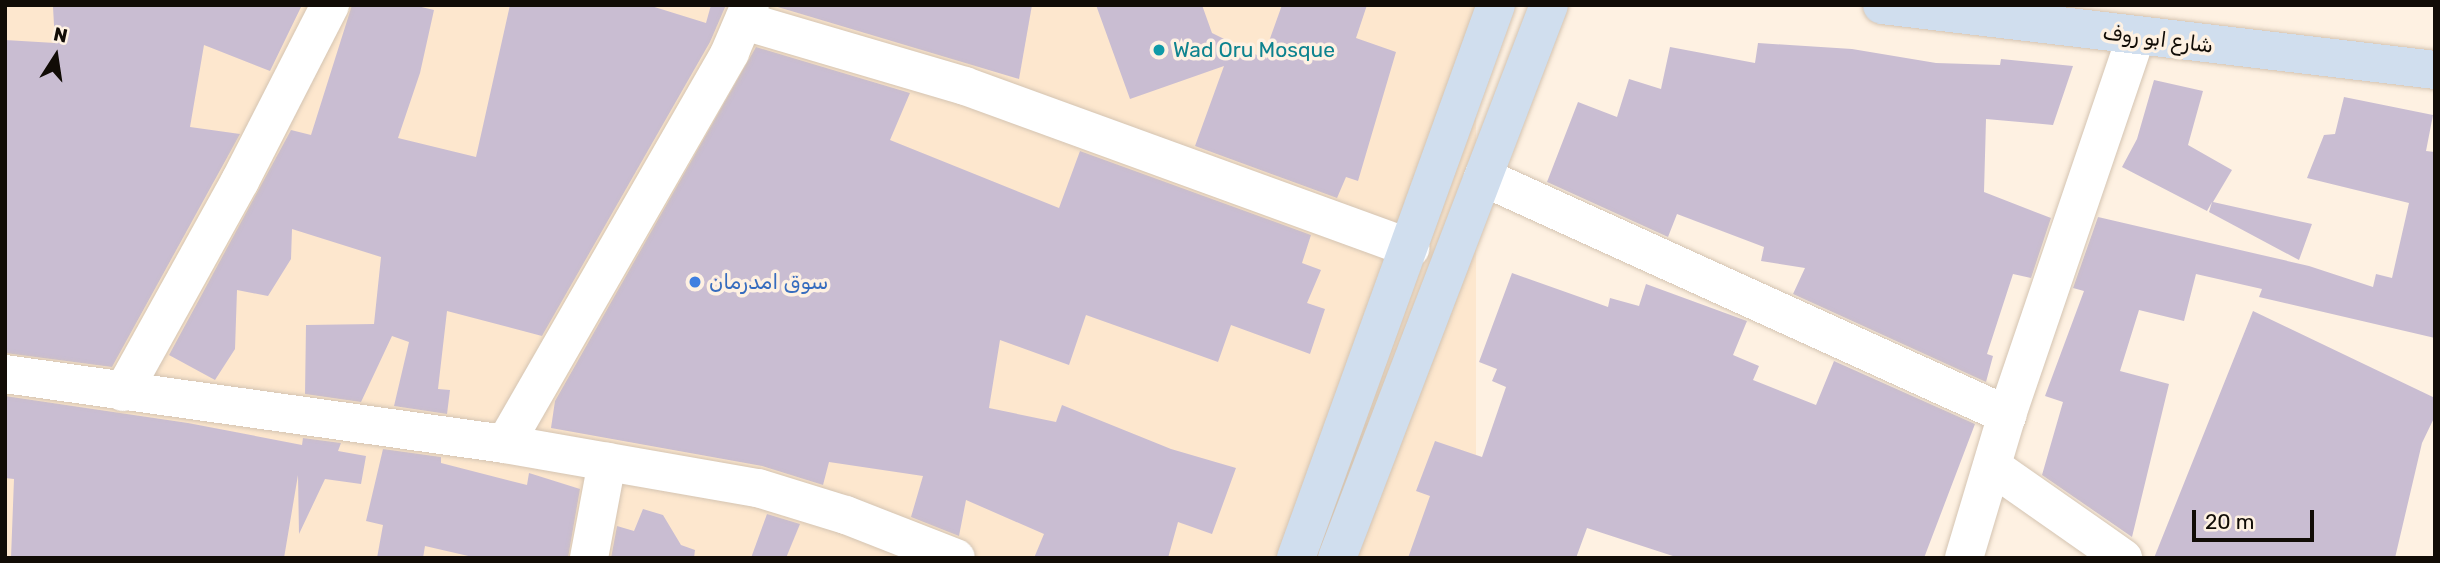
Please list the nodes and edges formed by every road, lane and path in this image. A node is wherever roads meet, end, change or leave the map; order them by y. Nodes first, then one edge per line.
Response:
1 (330, 5) edge
2 (1496, 5) edge
3 (1549, 5) edge
4 (1882, 5) edge
5 (747, 13) edge
6 (2136, 37) junction
7 (2435, 69) edge
8 (1483, 177) junction
9 (1410, 248) junction
10 (1389, 309) junction
11 (1428, 324) junction
12 (5, 374) edge
13 (123, 392) junction
14 (2007, 415) junction
15 (505, 444) junction
16 (607, 462) junction
17 (1993, 467) junction
18 (589, 558) edge
19 (956, 558) edge
20 (1296, 558) edge
21 (1337, 558) edge
22 (1964, 558) edge
23 (2123, 558) edge

1 - 13 street
2 - 9 main road
3 - 8 main road
4 - 6 main road, شارع ابو روف
5 - 9 street
5 - 15 street
6 - 7 main road, شارع ابو روف
6 - 14 street
8 - 11 main road
8 - 14 street
9 - 10 main road
10 - 11 main road
10 - 20 main road
11 - 21 main road
12 - 13 street
13 - 15 street
14 - 17 street
15 - 16 street
16 - 18 street
16 - 19 street
17 - 22 street
17 - 23 street

